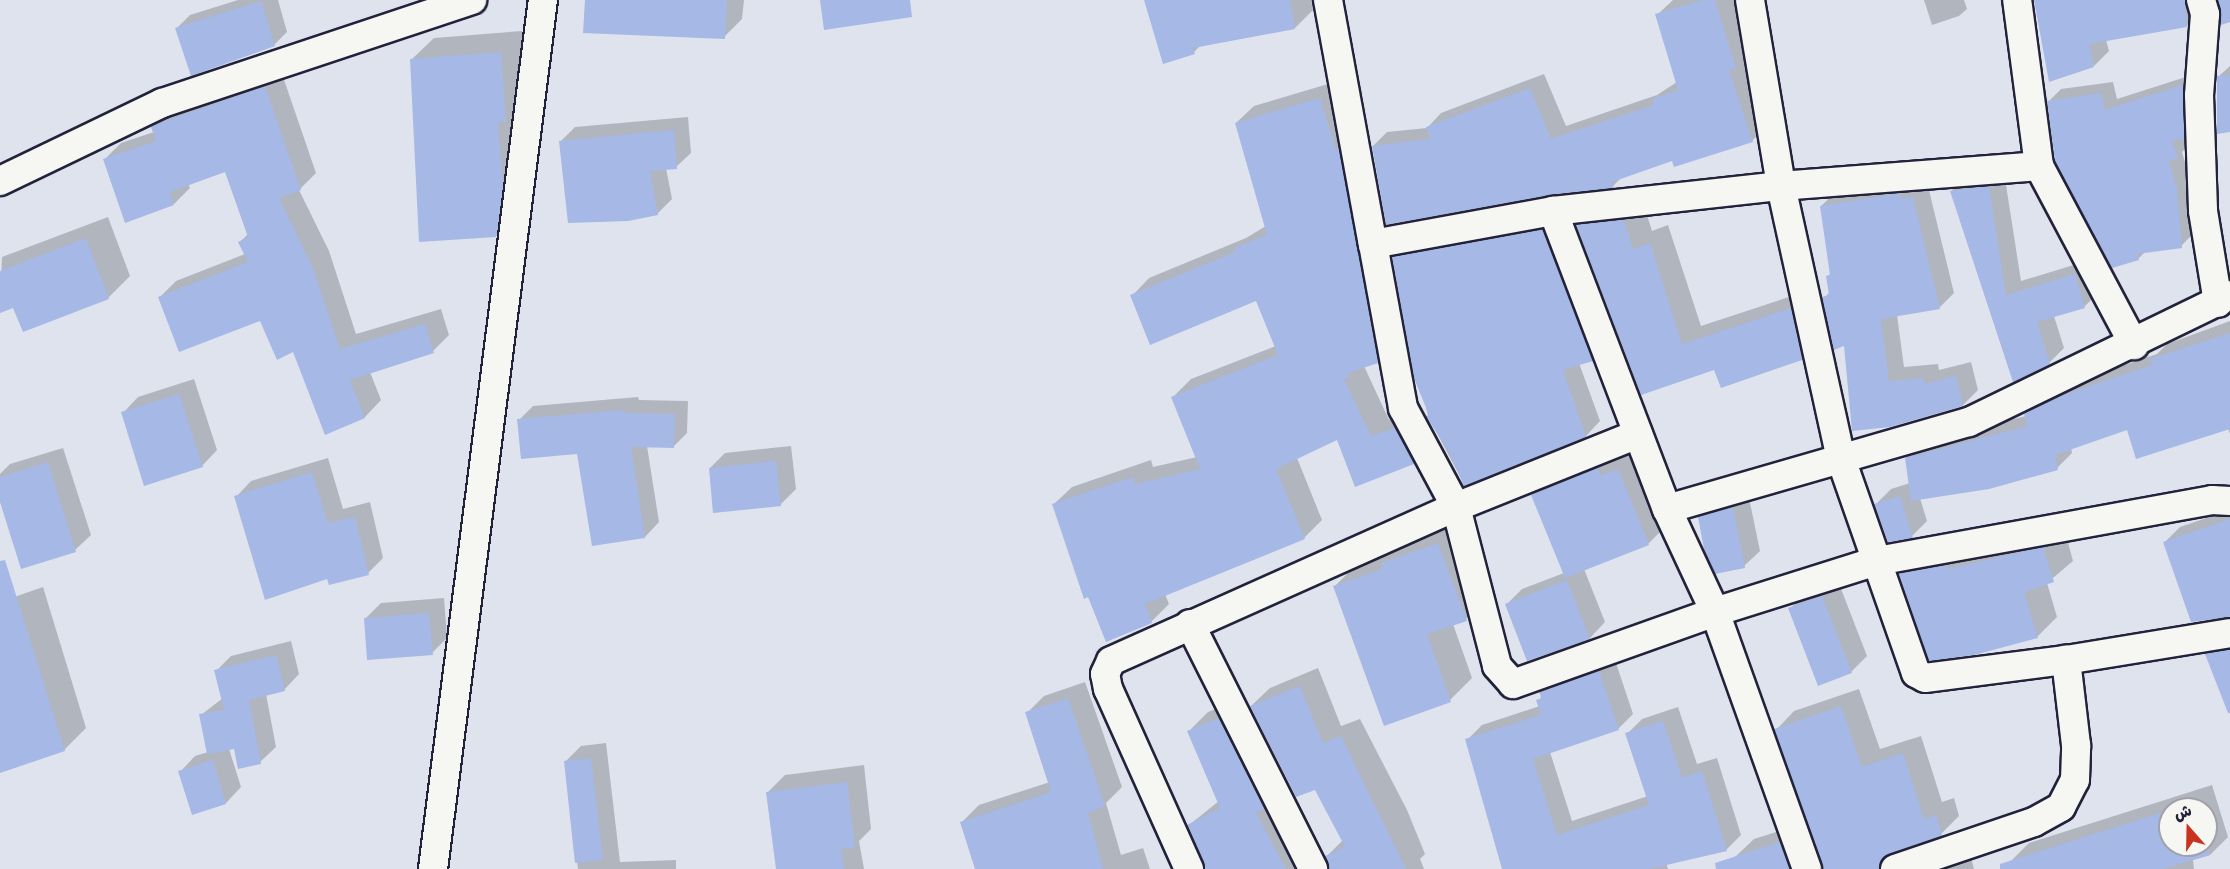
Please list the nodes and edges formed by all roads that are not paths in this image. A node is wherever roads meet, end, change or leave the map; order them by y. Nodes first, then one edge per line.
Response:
1 (472, 0) edge
2 (543, 0) edge
3 (1329, 0) edge
4 (1750, 0) edge
5 (2017, 0) edge
6 (2202, 0) edge
7 (2039, 166) junction
8 (0, 181) edge
9 (1781, 186) junction
10 (1553, 211) junction
11 (1373, 244) junction
12 (2224, 299) edge
13 (2134, 345) junction
14 (1638, 434) junction
15 (1840, 459) junction
16 (2230, 501) edge
17 (1456, 507) junction
18 (1667, 509) junction
19 (1877, 561) junction
20 (1715, 612) junction
21 (1190, 624) junction
22 (2230, 633) edge
23 (2066, 660) junction
24 (434, 869) edge
25 (1189, 869) edge
26 (1313, 869) edge
27 (1807, 869) edge
28 (1895, 869) edge

1 - 8 street
2 - 24 street
3 - 11 street
4 - 9 street
5 - 7 street
6 - 12 street
7 - 9 street
7 - 13 street
9 - 10 street
9 - 15 street
10 - 11 street
10 - 14 street
11 - 17 street
12 - 13 street
13 - 15 street
14 - 17 street
14 - 18 street
15 - 18 street
15 - 19 street
16 - 19 street
17 - 20 street
17 - 21 street
18 - 20 street
19 - 20 street
19 - 23 street
20 - 27 street
21 - 25 street
21 - 26 street
22 - 23 street
23 - 28 street

